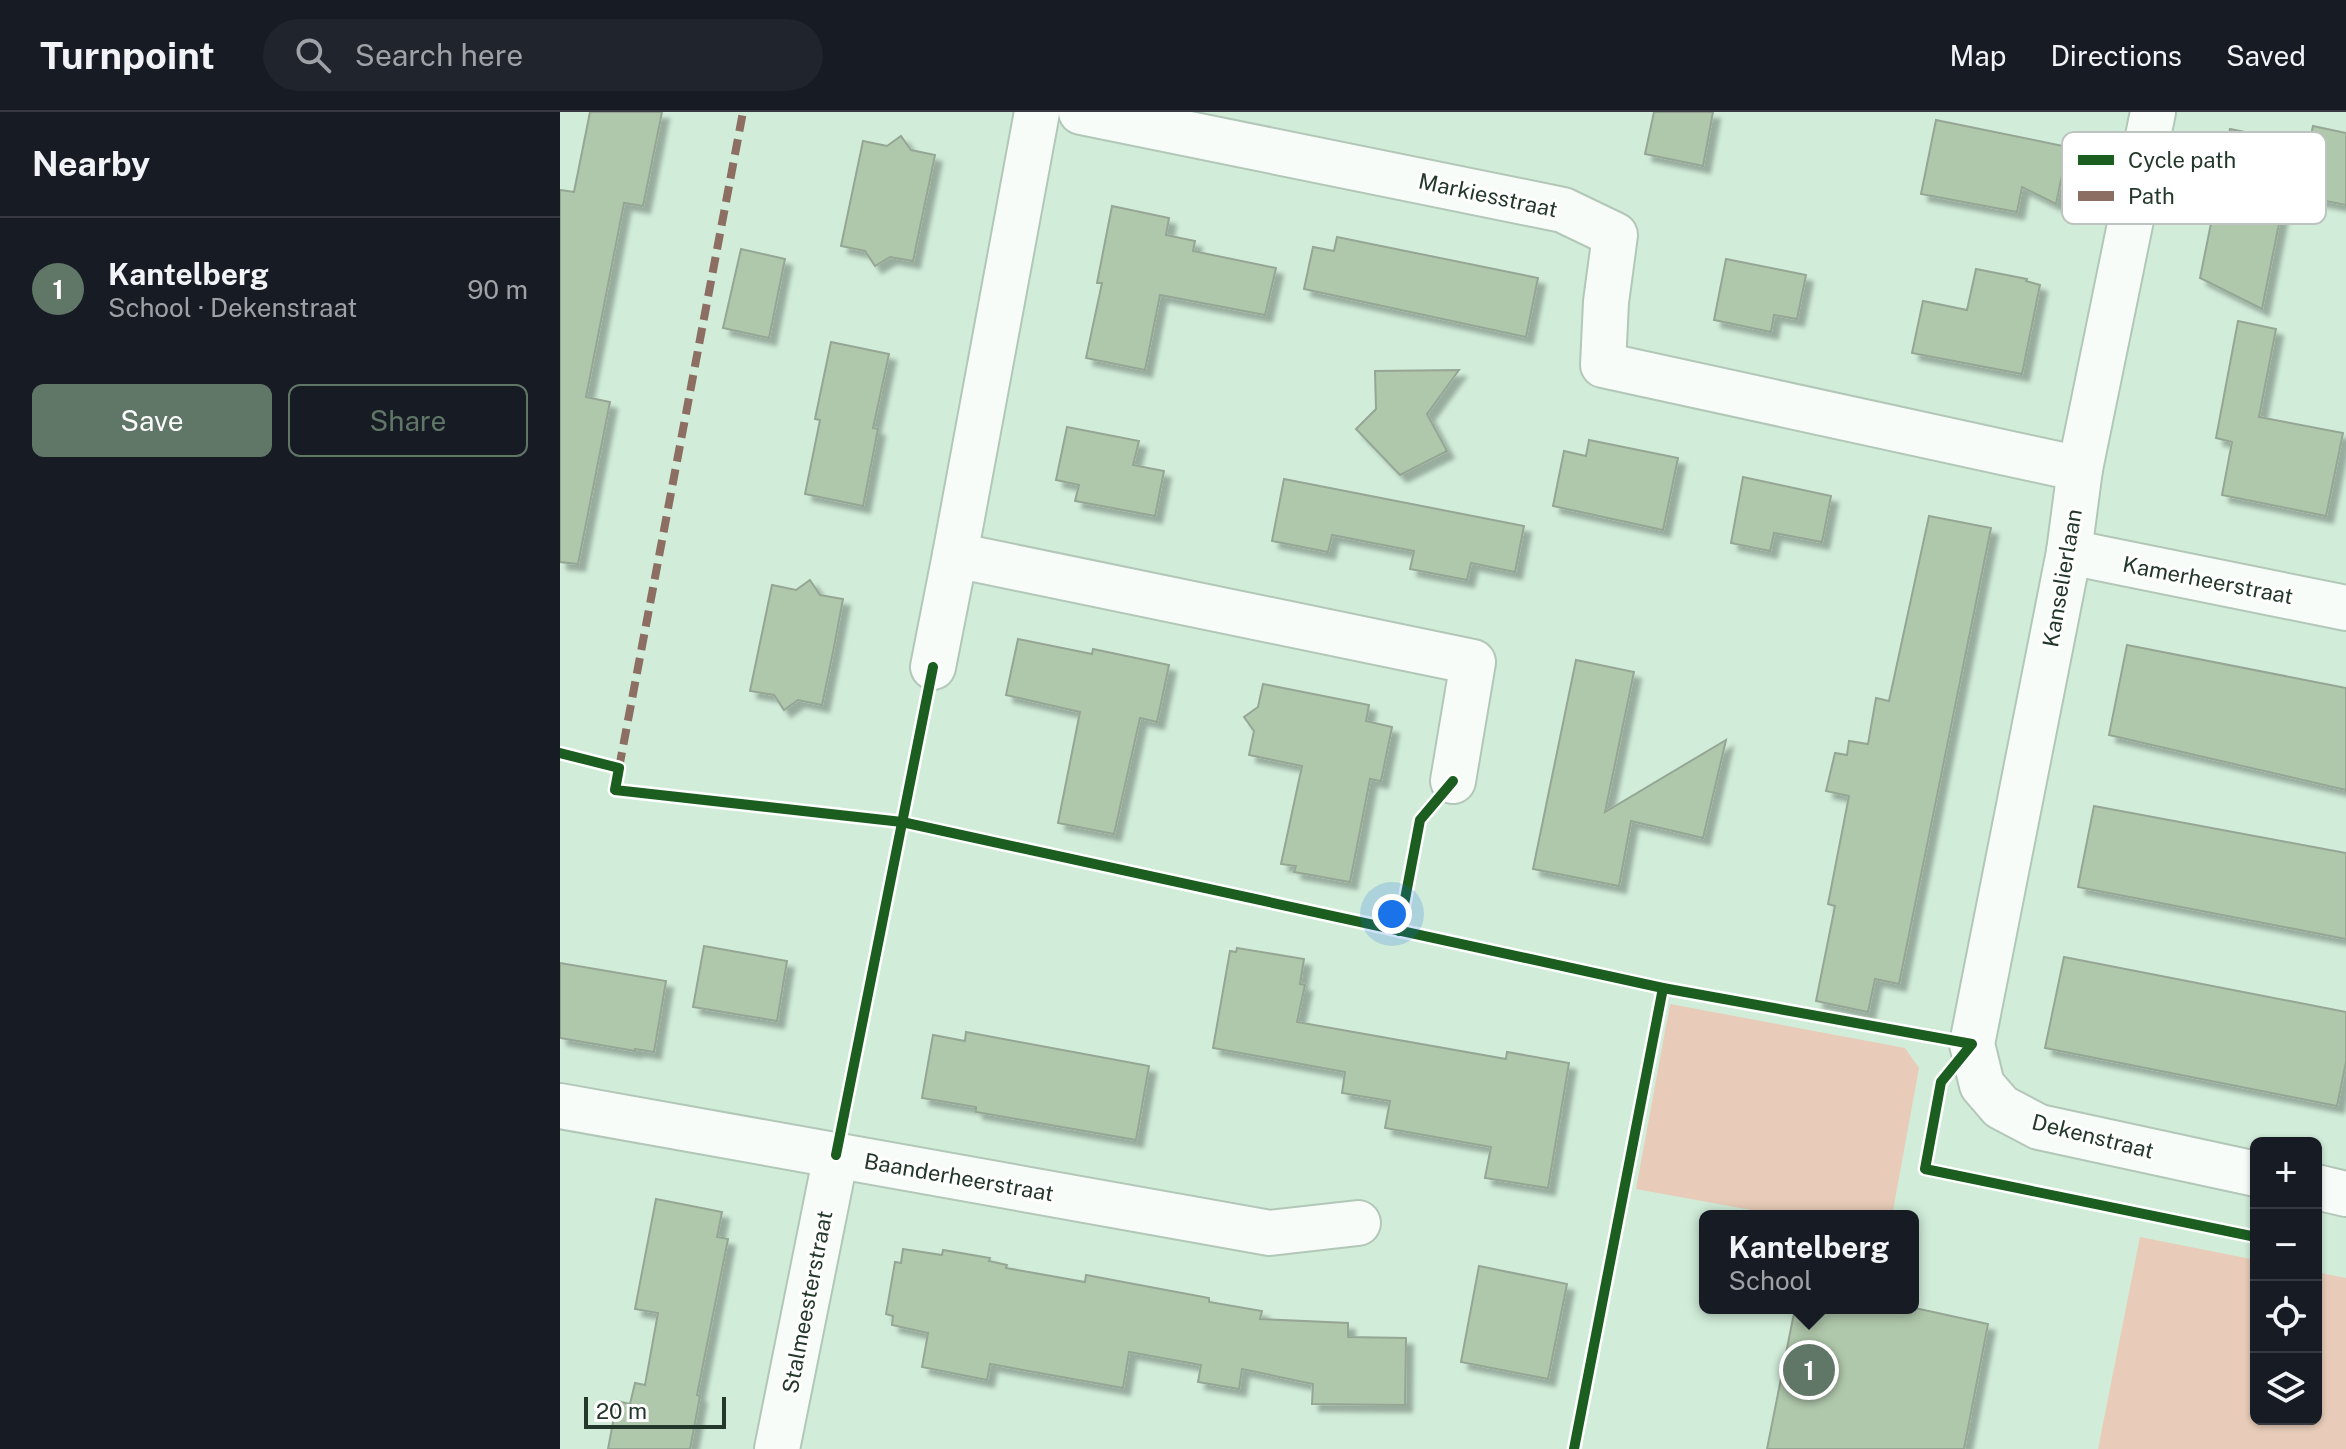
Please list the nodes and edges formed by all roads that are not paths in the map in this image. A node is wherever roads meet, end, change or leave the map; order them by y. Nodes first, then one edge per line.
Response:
1 (1037, 112) edge
2 (1081, 112) edge
3 (2153, 112) edge
4 (2149, 132) edge
5 (2130, 224) edge
6 (2080, 469) junction
7 (2069, 552) junction
8 (955, 555) junction
9 (2346, 608) edge
10 (933, 667) dead end
11 (1453, 781) dead end
12 (1972, 1044) joint
13 (560, 1106) edge
14 (836, 1155) junction
15 (2250, 1173) edge
16 (2322, 1188) edge
17 (2346, 1194) edge
18 (1358, 1223) dead end
19 (777, 1449) edge

1 - 8 street
2 - 6 street, Markiesstraat
3 - 4 street, Kanselierlaan
5 - 6 street, Kanselierlaan
6 - 7 street, Kanselierlaan
7 - 9 street, Kamerheerstraat
7 - 12 street, Kanselierlaan
8 - 10 street
8 - 11 street
12 - 15 street, Dekenstraat
13 - 14 street, Baanderheerstraat
14 - 18 street, Baanderheerstraat
14 - 19 street, Stalmeesterstraat
16 - 17 street

